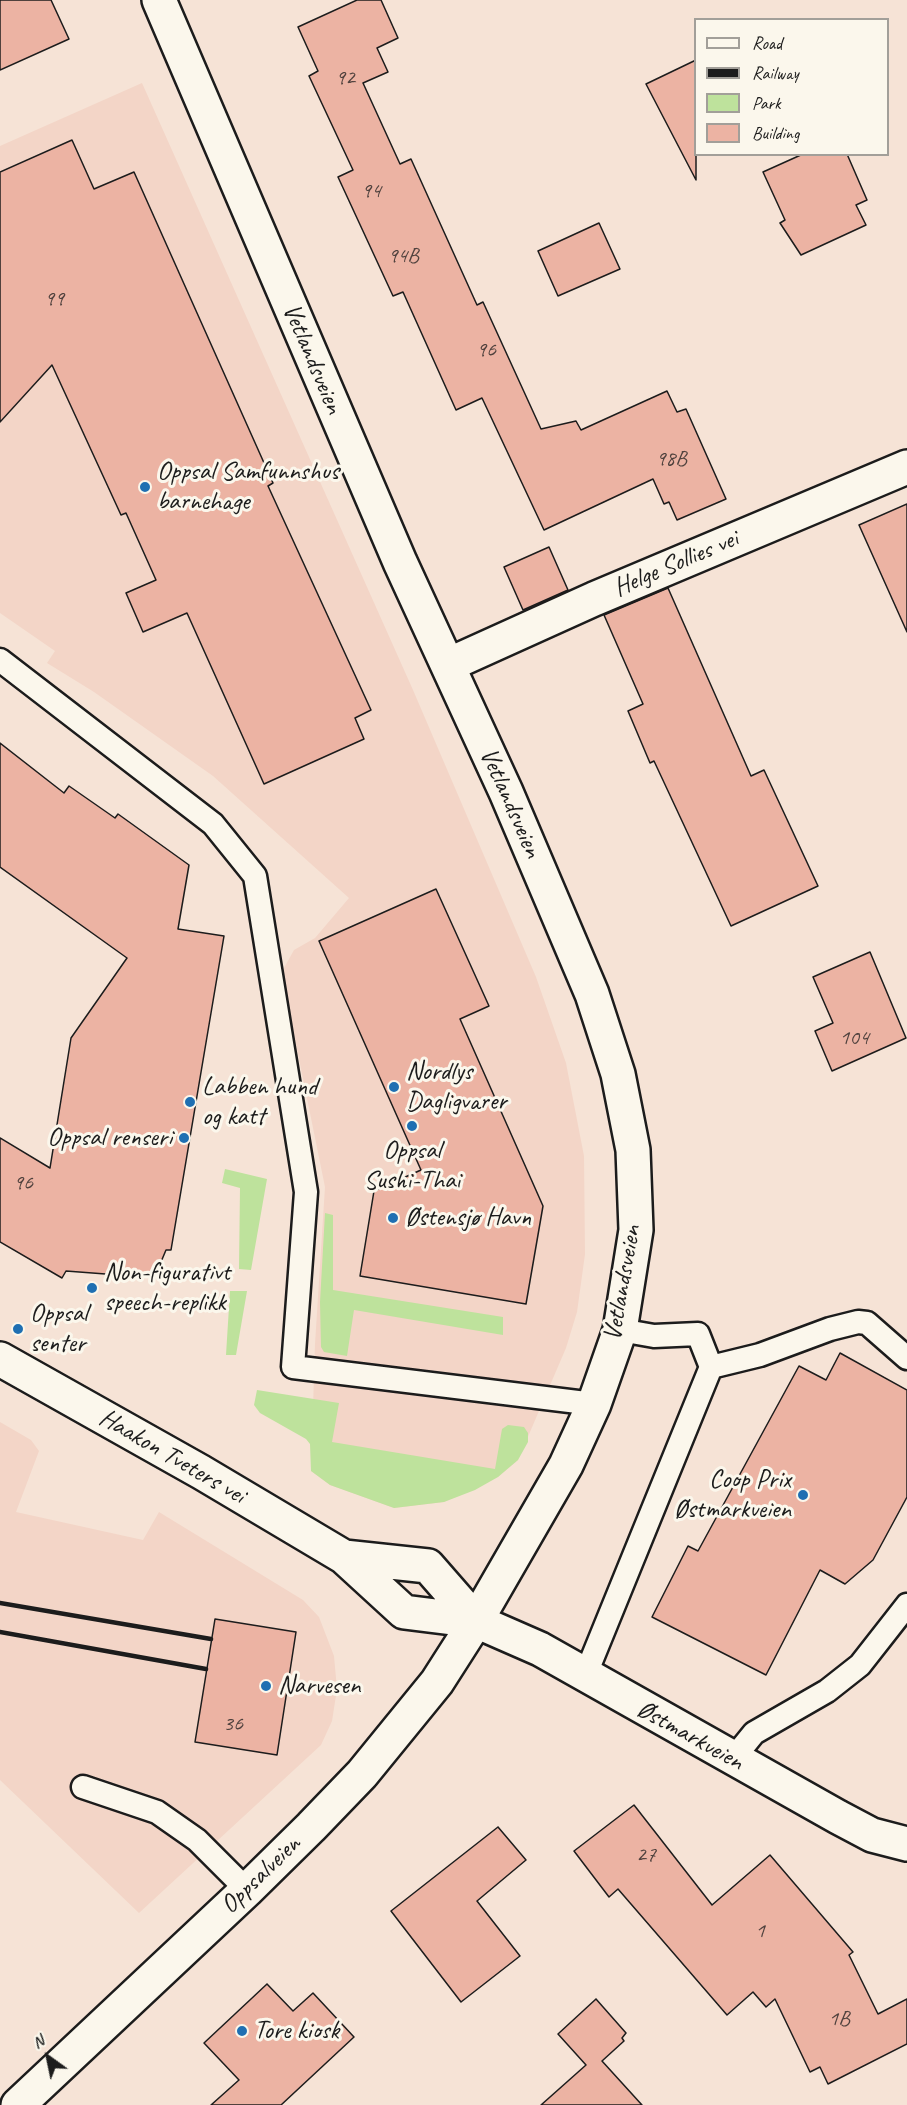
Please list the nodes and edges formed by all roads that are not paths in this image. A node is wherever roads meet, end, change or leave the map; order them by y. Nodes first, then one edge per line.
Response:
1 (159, 0) edge
2 (907, 467) edge
3 (0, 660) edge
4 (448, 665) junction
5 (620, 1330) junction
6 (907, 1358) edge
7 (0, 1359) edge
8 (711, 1367) junction
9 (594, 1404) junction
10 (344, 1557) junction
11 (907, 1605) edge
12 (476, 1621) junction
13 (585, 1676) junction
14 (732, 1760) junction
15 (83, 1787) dead end
16 (907, 1844) edge
17 (247, 1890) junction
18 (18, 2105) edge

1 - 4 street, Vetlandsveien
2 - 4 street, Helge Sollies vei
3 - 9 lane
4 - 5 street, Vetlandsveien
5 - 8 lane
5 - 9 street, Vetlandsveien
6 - 8 lane
7 - 10 street, Haakon Tveters vei
8 - 13 lane
9 - 12 street, Vetlandsveien
10 - 12 street, Haakon Tveters vei
10 - 12 street, Haakon Tveters vei
11 - 14 lane
12 - 13 street, Østmarkveien
12 - 17 street, Oppsalveien
13 - 14 street, Østmarkveien
14 - 16 street, Østmarkveien
15 - 17 lane
17 - 18 street, Oppsalveien

